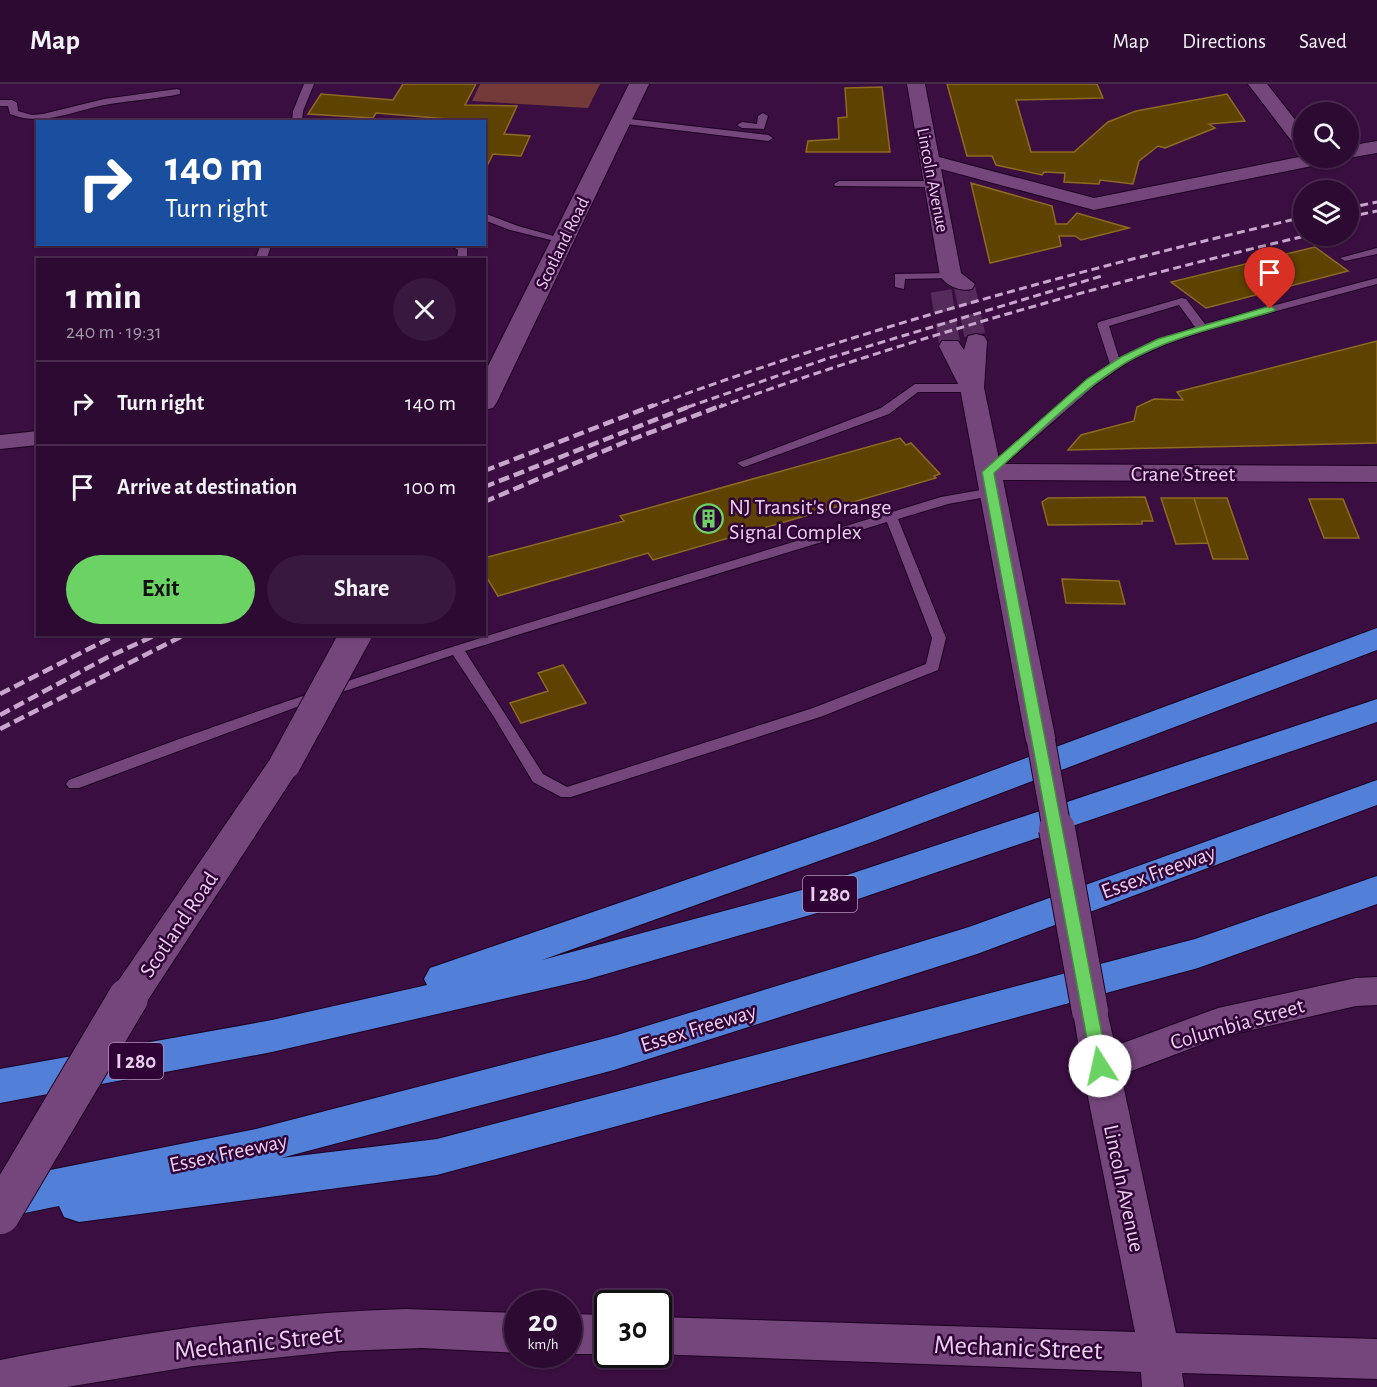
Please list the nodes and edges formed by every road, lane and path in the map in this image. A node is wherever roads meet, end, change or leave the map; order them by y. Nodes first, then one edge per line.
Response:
1 (309, 84) edge
2 (639, 84) edge
3 (916, 84) edge
4 (1257, 84) edge
5 (177, 92) dead end
6 (0, 103) edge
7 (763, 116) dead end
8 (623, 117) junction
9 (297, 120) edge
10 (1293, 128) edge
11 (768, 138) dead end
12 (1377, 147) edge
13 (1359, 150) edge
14 (1293, 159) edge
15 (929, 160) junction
16 (839, 184) dead end
17 (934, 184) junction
18 (486, 217) edge
19 (563, 240) junction
20 (457, 246) edge
21 (1377, 251) edge
22 (462, 258) edge
23 (1345, 258) dead end
24 (1377, 280) edge
25 (952, 284) joint
26 (900, 287) dead end
27 (1202, 328) junction
28 (976, 341) tunnel mouth
29 (950, 346) tunnel mouth
30 (1116, 365) junction
31 (972, 388) junction
32 (486, 398) edge
33 (36, 438) edge
34 (0, 442) edge
35 (743, 463) dead end
36 (1377, 474) edge
37 (990, 482) junction
38 (891, 517) junction
39 (355, 636) edge
40 (1377, 638) edge
41 (456, 648) junction
42 (1377, 710) edge
43 (74, 784) dead end
44 (1377, 792) edge
45 (1377, 890) edge
46 (1377, 991) edge
47 (272, 1036) junction
48 (1100, 1066) junction
49 (0, 1086) edge
50 (0, 1199) edge
51 (0, 1214) edge
52 (504, 1333) edge
53 (672, 1338) edge
54 (1377, 1359) edge
55 (1161, 1369) edge
56 (0, 1380) edge

1 - 9 lane
2 - 8 main road, Scotland Road
3 - 15 street, Lincoln Avenue
4 - 10 street
5 - 6 lane
7 - 8 lane
8 - 11 lane
8 - 19 main road, Scotland Road
12 - 13 street
14 - 15 street
15 - 17 street, Lincoln Avenue
16 - 17 lane
17 - 25 street, Lincoln Avenue
18 - 19 lane
19 - 32 main road, Scotland Road
20 - 22 lane
21 - 23 lane
24 - 27 lane
25 - 26 lane
27 - 30 lane
27 - 30 lane
28 - 31 street, Lincoln Avenue
29 - 31 street, Lincoln Avenue
30 - 37 lane
31 - 35 lane
31 - 37 street, Lincoln Avenue
33 - 34 street
36 - 37 street, Crane Street
37 - 38 lane
37 - 48 street, Lincoln Avenue, bridge
38 - 41 lane
38 - 41 lane
39 - 51 main road, Scotland Road, bridge
40 - 47 highway
41 - 43 lane
42 - 47 highway, I 280
44 - 50 highway, Essex Freeway
45 - 51 highway
46 - 48 street, Columbia Street
47 - 49 highway, I 280
48 - 55 street, Lincoln Avenue
52 - 56 street, Mechanic Street
53 - 55 street, Mechanic Street
54 - 55 street, Mechanic Street

